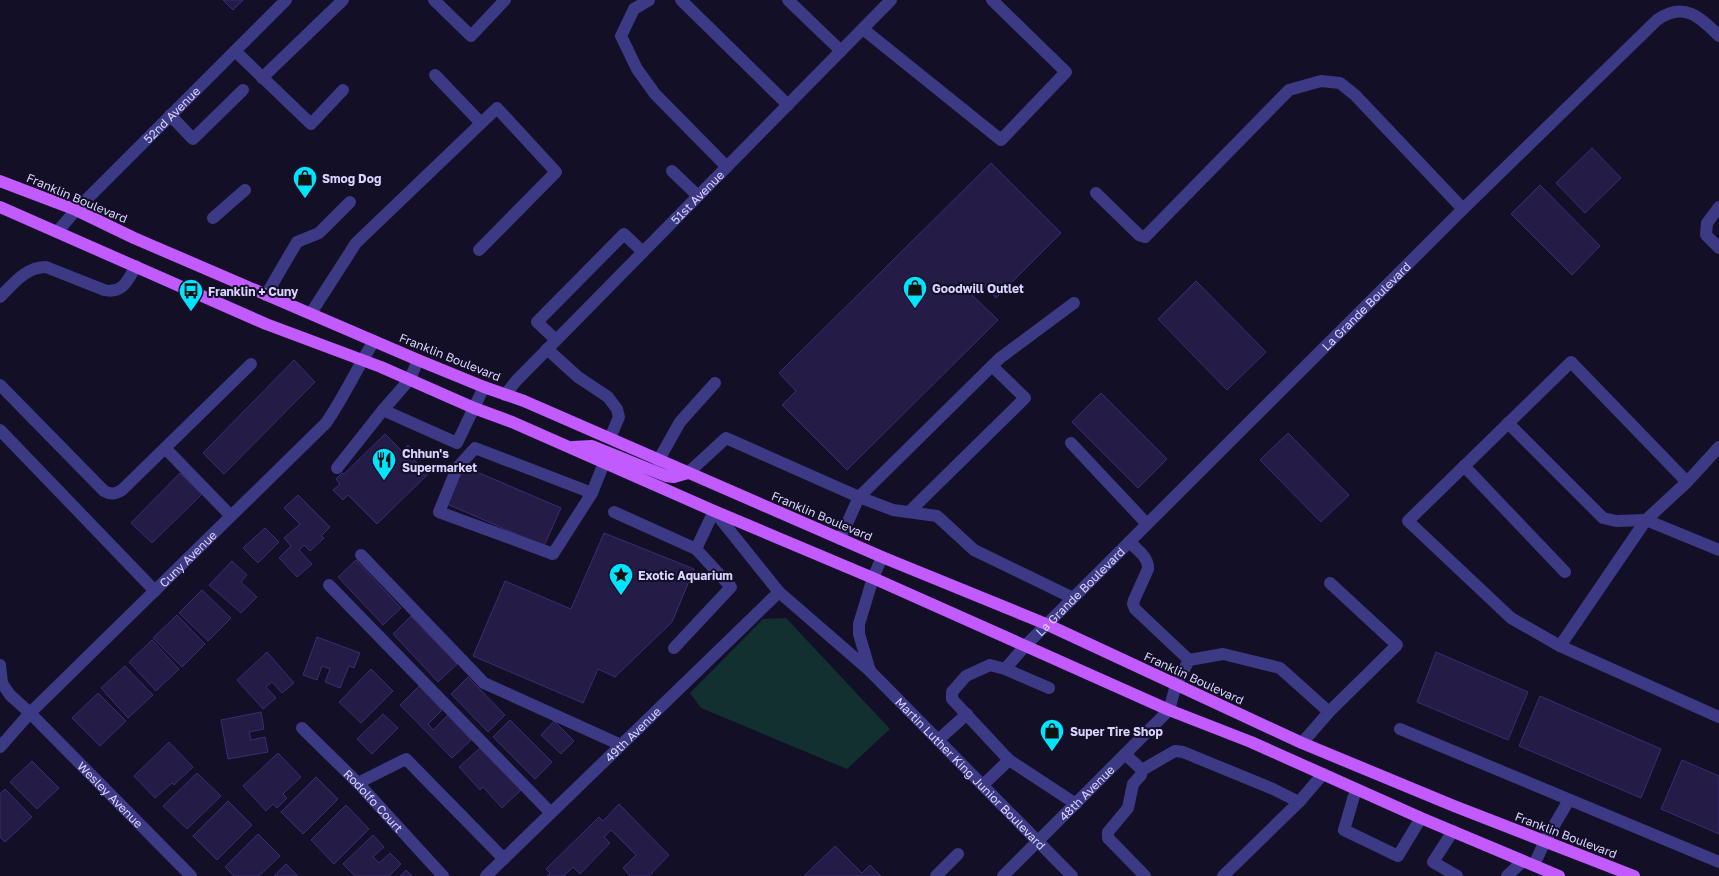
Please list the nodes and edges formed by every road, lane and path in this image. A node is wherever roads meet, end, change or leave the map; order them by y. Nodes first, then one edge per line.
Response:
1 (286, 0) edge
2 (343, 0) edge
3 (434, 0) edge
4 (505, 0) edge
5 (649, 0) edge
6 (681, 0) edge
7 (788, 0) edge
8 (892, 0) edge
9 (992, 0) edge
10 (1677, 0) edge
11 (1670, 12) junction
12 (864, 28) junction
13 (1719, 36) edge
14 (234, 51) junction
15 (841, 51) junction
16 (435, 76) dead end
17 (262, 78) junction
18 (243, 90) dead end
19 (343, 90) dead end
20 (788, 106) junction
21 (170, 116) junction
22 (481, 123) junction
23 (727, 167) junction
24 (672, 171) dead end
25 (0, 181) edge
26 (245, 190) dead end
27 (1096, 192) dead end
28 (698, 196) junction
29 (350, 202) dead end
30 (0, 207) edge
31 (1719, 208) edge
32 (1464, 209) junction
33 (76, 210) junction
34 (213, 218) dead end
35 (57, 232) junction
36 (1719, 248) edge
37 (479, 250) dead end
38 (642, 252) junction
39 (136, 266) junction
40 (266, 295) junction
41 (0, 297) edge
42 (1074, 303) dead end
43 (311, 313) junction
44 (374, 341) junction
45 (551, 345) junction
46 (362, 360) junction
47 (418, 360) junction
48 (251, 364) dead end
49 (992, 366) junction
50 (410, 379) junction
51 (715, 383) dead end
52 (0, 384) edge
53 (484, 387) junction
54 (505, 395) junction
55 (474, 408) junction
56 (383, 410) junction
57 (1508, 423) junction
58 (0, 430) edge
59 (610, 438) junction
60 (1071, 443) dead end
61 (1719, 447) edge
62 (165, 448) junction
63 (607, 457) junction
64 (658, 461) junction
65 (1464, 466) junction
66 (337, 468) dead end
67 (688, 473) junction
68 (1687, 482) junction
69 (592, 493) junction
70 (859, 496) junction
71 (714, 510) junction
72 (614, 512) dead end
73 (909, 512) junction
74 (231, 516) junction
75 (1646, 520) junction
76 (1147, 524) junction
77 (840, 539) junction
78 (1129, 542) junction
79 (696, 549) junction
80 (1719, 550) edge
81 (361, 555) dead end
82 (882, 557) junction
83 (1565, 572) dead end
84 (873, 578) junction
85 (1330, 583) dead end
86 (329, 585) dead end
87 (155, 591) junction
88 (779, 592) junction
89 (1073, 598) junction
90 (1046, 624) junction
91 (1025, 646) junction
92 (1560, 646) junction
93 (674, 648) dead end
94 (1189, 660) junction
95 (0, 665) edge
96 (1005, 668) junction
97 (870, 671) junction
98 (1176, 685) junction
99 (1049, 688) dead end
100 (1169, 710) junction
101 (1329, 712) junction
102 (30, 713) junction
103 (967, 714) junction
104 (1719, 717) edge
105 (302, 728) dead end
106 (1400, 729) dead end
107 (938, 740) junction
108 (1302, 743) junction
109 (621, 745) junction
110 (0, 747) edge
111 (1125, 754) junction
112 (1009, 760) junction
113 (1142, 770) junction
114 (1322, 774) junction
115 (358, 783) junction
116 (983, 785) junction
117 (1356, 789) junction
118 (1569, 800) junction
119 (1299, 802) junction
120 (1076, 804) junction
121 (551, 813) junction
122 (1421, 818) junction
123 (1452, 831) junction
124 (1545, 841) junction
125 (1039, 842) junction
126 (958, 854) dead end
127 (504, 859) junction
128 (1719, 862) edge
129 (1529, 863) junction
130 (190, 876) edge
131 (443, 876) edge
132 (486, 876) edge
133 (936, 876) edge
134 (1003, 876) edge
135 (1072, 876) edge
136 (1145, 876) edge
137 (1223, 876) edge
138 (1457, 876) edge
139 (1507, 876) edge
140 (1559, 876) edge
141 (1634, 876) edge

1 - 14 street, 52nd Avenue
2 - 17 street
3 - 4 street
5 - 23 street
6 - 20 street
7 - 15 street
8 - 12 street, 51st Avenue
9 - 12 street
10 - 11 street
11 - 13 street
11 - 32 street, La Grande Boulevard
12 - 15 street, 51st Avenue
14 - 17 street
14 - 21 street, 52nd Avenue
15 - 20 street, 51st Avenue
16 - 22 street
17 - 19 street
18 - 21 street
20 - 23 street, 51st Avenue
21 - 33 street, 52nd Avenue
22 - 37 street
22 - 43 street
23 - 28 street, 51st Avenue
24 - 28 street
25 - 33 main road, Franklin Boulevard
26 - 34 street
27 - 32 street
28 - 38 street, 51st Avenue
29 - 40 street
30 - 35 main road
31 - 36 street
32 - 76 street, La Grande Boulevard
33 - 35 street, 52nd Avenue
33 - 40 main road, Franklin Boulevard
35 - 39 main road
38 - 45 street, 51st Avenue
38 - 45 street
39 - 41 street
39 - 46 main road
40 - 43 main road, Franklin Boulevard
42 - 49 street
43 - 44 main road, Franklin Boulevard
44 - 46 street, Cuny Avenue
44 - 47 main road, Franklin Boulevard
45 - 54 street, 51st Avenue
45 - 59 street
46 - 50 main road
46 - 74 street, Cuny Avenue
47 - 50 street
47 - 53 main road, Franklin Boulevard
48 - 62 street
49 - 70 street
49 - 73 street
50 - 55 main road
50 - 56 street
51 - 64 street
52 - 62 street
53 - 54 main road, Franklin Boulevard
53 - 55 street
54 - 59 main road, Franklin Boulevard
55 - 56 street
55 - 63 main road
56 - 66 street
57 - 65 street
57 - 68 street
57 - 75 street
58 - 87 street
59 - 64 main road, Franklin Boulevard
60 - 76 street
61 - 68 street
62 - 74 street
63 - 67 main road
63 - 69 street
63 - 71 main road
64 - 67 main road, Franklin Boulevard
65 - 83 street
65 - 92 street
67 - 70 street
67 - 77 main road, Franklin Boulevard
68 - 75 street
69 - 69 street
70 - 73 street
70 - 77 street
71 - 79 street
71 - 84 main road
71 - 88 street, Martin Luther King Junior Boulevard
72 - 79 street
73 - 89 street
74 - 87 street, Cuny Avenue
75 - 80 street
75 - 92 street
76 - 78 street, La Grande Boulevard
77 - 82 main road, Franklin Boulevard
78 - 89 street, La Grande Boulevard
78 - 94 street
79 - 93 street
81 - 109 street
82 - 84 street, Martin Luther King Junior Boulevard
82 - 90 main road, Franklin Boulevard
84 - 91 main road
84 - 97 street, Martin Luther King Junior Boulevard
85 - 101 street
86 - 121 street
87 - 102 street, Cuny Avenue
88 - 97 street, Martin Luther King Junior Boulevard
88 - 109 street, 49th Avenue
89 - 90 street, La Grande Boulevard
90 - 91 street, La Grande Boulevard
90 - 98 main road, Franklin Boulevard
91 - 96 street, La Grande Boulevard
91 - 100 main road
92 - 104 street
94 - 98 street
94 - 101 street
95 - 102 street, Wesley Avenue
96 - 99 street
96 - 103 street
97 - 107 street, Martin Luther King Junior Boulevard
98 - 100 street
98 - 108 main road, Franklin Boulevard
100 - 111 street, 48th Avenue
100 - 114 main road
101 - 108 street
102 - 110 street, Cuny Avenue
102 - 130 street, Wesley Avenue
103 - 107 street
103 - 112 street
105 - 115 street, Rodolfo Court
106 - 118 street
107 - 116 street, Martin Luther King Junior Boulevard
108 - 124 main road, Franklin Boulevard
109 - 121 street, 49th Avenue
111 - 113 street
111 - 120 street, 48th Avenue
112 - 116 street
112 - 120 street
113 - 119 street
113 - 136 street
114 - 117 main road
114 - 119 street
115 - 127 street
115 - 131 street, Rodolfo Court
116 - 125 street, Martin Luther King Junior Boulevard
117 - 122 main road
117 - 122 street
118 - 124 street
118 - 128 street
119 - 137 street
120 - 125 street, 48th Avenue
121 - 127 street, 49th Avenue
122 - 123 main road
123 - 129 main road
123 - 138 street
124 - 129 street
124 - 141 main road, Franklin Boulevard
125 - 134 street, 48th Avenue
125 - 135 street, Martin Luther King Junior Boulevard
126 - 133 street
127 - 132 street, 49th Avenue
129 - 139 street
129 - 140 main road

